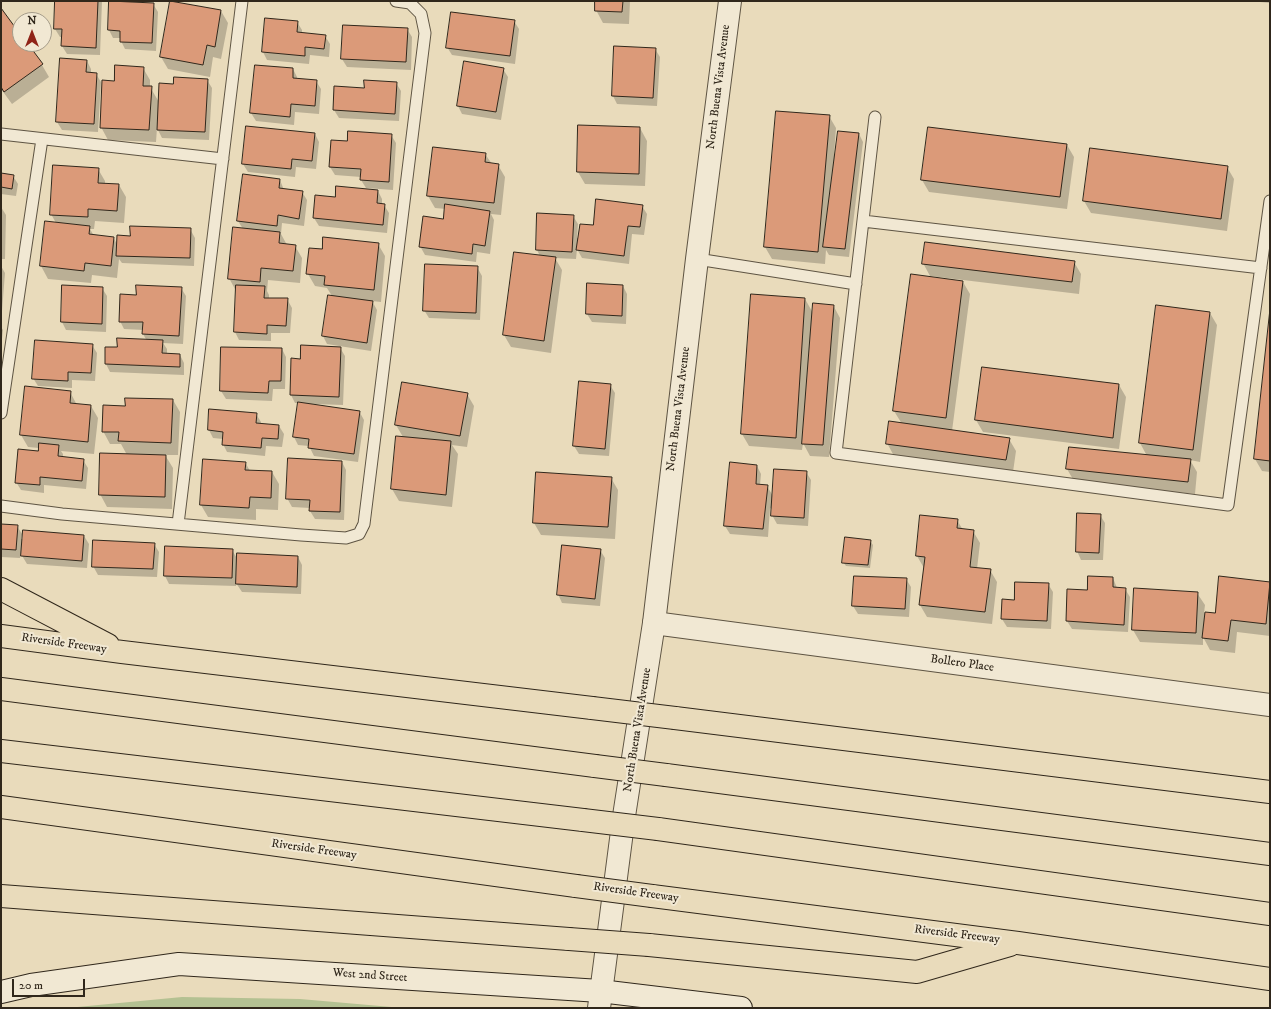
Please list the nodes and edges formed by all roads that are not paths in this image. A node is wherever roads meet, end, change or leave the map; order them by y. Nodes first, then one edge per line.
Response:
1 (242, 1) edge
2 (396, 1) edge
3 (730, 1) edge
4 (876, 117) dead end
5 (1, 134) edge
6 (42, 139) junction
7 (223, 159) junction
8 (1270, 201) edge
9 (863, 221) junction
10 (697, 259) junction
11 (1261, 268) junction
12 (856, 284) junction
13 (1, 413) edge
14 (1, 506) edge
15 (178, 524) junction
16 (1, 589) edge
17 (654, 623) junction
18 (1, 636) edge
19 (122, 652) junction
20 (1, 689) edge
21 (1270, 706) edge
22 (1, 750) edge
23 (1270, 792) edge
24 (1, 807) edge
25 (1270, 854) edge
26 (1, 896) edge
27 (1270, 914) edge
28 (1018, 943) junction
29 (1270, 979) edge
30 (1, 992) edge
31 (599, 1000) edge
32 (741, 1008) edge

1 - 7 lane
2 - 15 lane
3 - 10 street, North Buena Vista Avenue
4 - 9 lane
5 - 6 lane
6 - 7 lane
6 - 13 lane
7 - 15 lane
8 - 11 lane
9 - 11 lane
9 - 12 lane
10 - 12 lane
10 - 17 street, North Buena Vista Avenue
11 - 12 lane
14 - 15 lane
16 - 19 highway
17 - 21 street, Bollero Place
17 - 31 street, North Buena Vista Avenue
18 - 19 highway, Riverside Freeway
19 - 23 highway, Riverside Freeway, bridge
20 - 25 highway, bridge
22 - 27 highway, bridge
24 - 28 highway, Riverside Freeway, bridge
26 - 28 highway, bridge
28 - 29 highway, Riverside Freeway
30 - 31 street, West 2nd Street
31 - 32 street, West 2nd Street

